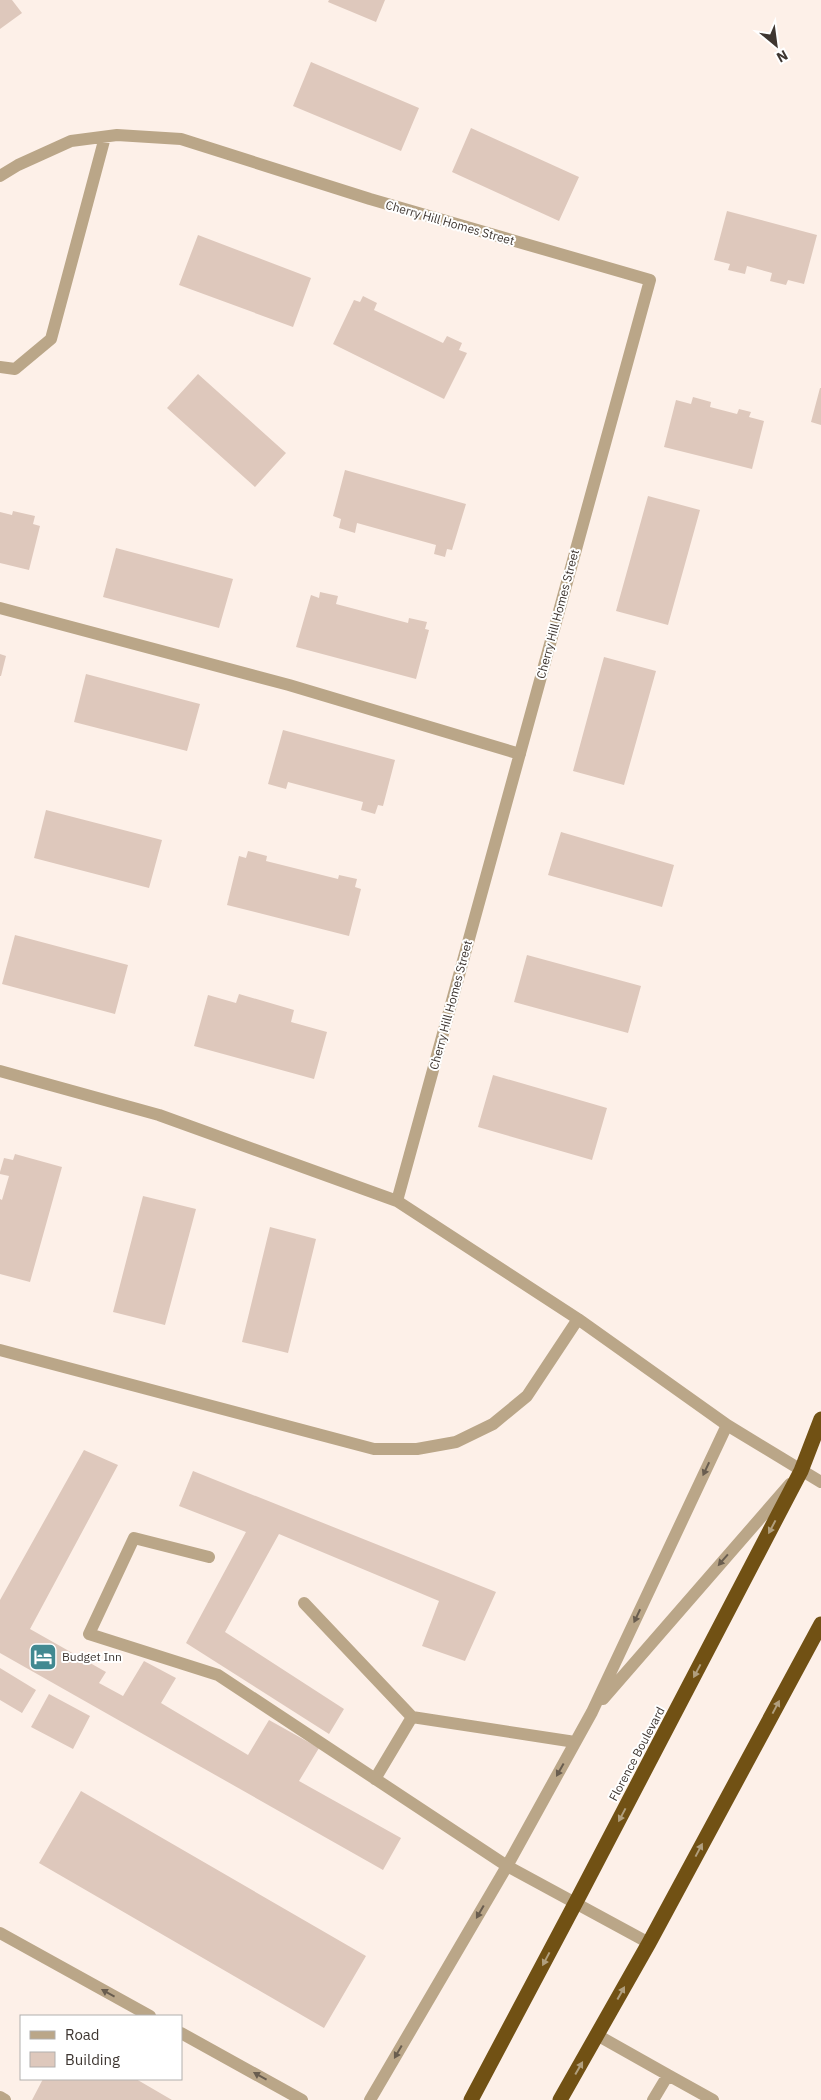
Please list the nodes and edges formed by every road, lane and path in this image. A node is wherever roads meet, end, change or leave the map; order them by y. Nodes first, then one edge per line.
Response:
1 (105, 136) junction
2 (0, 176) edge
3 (0, 367) edge
4 (0, 608) edge
5 (520, 754) junction
6 (0, 1071) edge
7 (397, 1201) junction
8 (578, 1318) junction
9 (0, 1350) edge
10 (821, 1419) edge
11 (727, 1425) junction
12 (801, 1471) junction
13 (821, 1482) edge
14 (209, 1557) dead end
15 (304, 1603) dead end
16 (821, 1624) edge
17 (592, 1712) junction
18 (412, 1717) junction
19 (575, 1742) junction
20 (375, 1780) junction
21 (507, 1866) junction
22 (576, 1902) junction
23 (0, 1933) edge
24 (649, 1943) junction
25 (148, 2015) edge
26 (182, 2034) edge
27 (597, 2035) junction
28 (668, 2075) junction
29 (0, 2097) edge
30 (5, 2100) edge
31 (302, 2100) edge
32 (370, 2100) edge
33 (471, 2100) edge
34 (560, 2100) edge
35 (653, 2100) edge
36 (713, 2100) edge

1 - 2 street, Cherry Hill Homes Street
1 - 3 street
1 - 5 street, Cherry Hill Homes Street
4 - 5 street
5 - 7 street, Cherry Hill Homes Street
6 - 7 street
7 - 8 street
8 - 9 street
8 - 11 street
10 - 12 highway, Florence Boulevard
11 - 12 street
11 -> 17 street
12 - 13 street
12 -> 17 street
12 -> 22 highway, Florence Boulevard
14 - 20 street
15 - 18 street
24 -> 16 highway
17 - 19 street
18 - 19 street
18 - 20 street
19 -> 21 street
20 - 21 street
21 - 22 street
21 -> 32 street
22 - 24 street
22 -> 33 highway, Florence Boulevard
25 -> 23 street
27 -> 24 highway
31 -> 26 street
27 - 28 street
34 -> 27 highway
28 - 35 street
28 - 36 street
29 - 30 street

